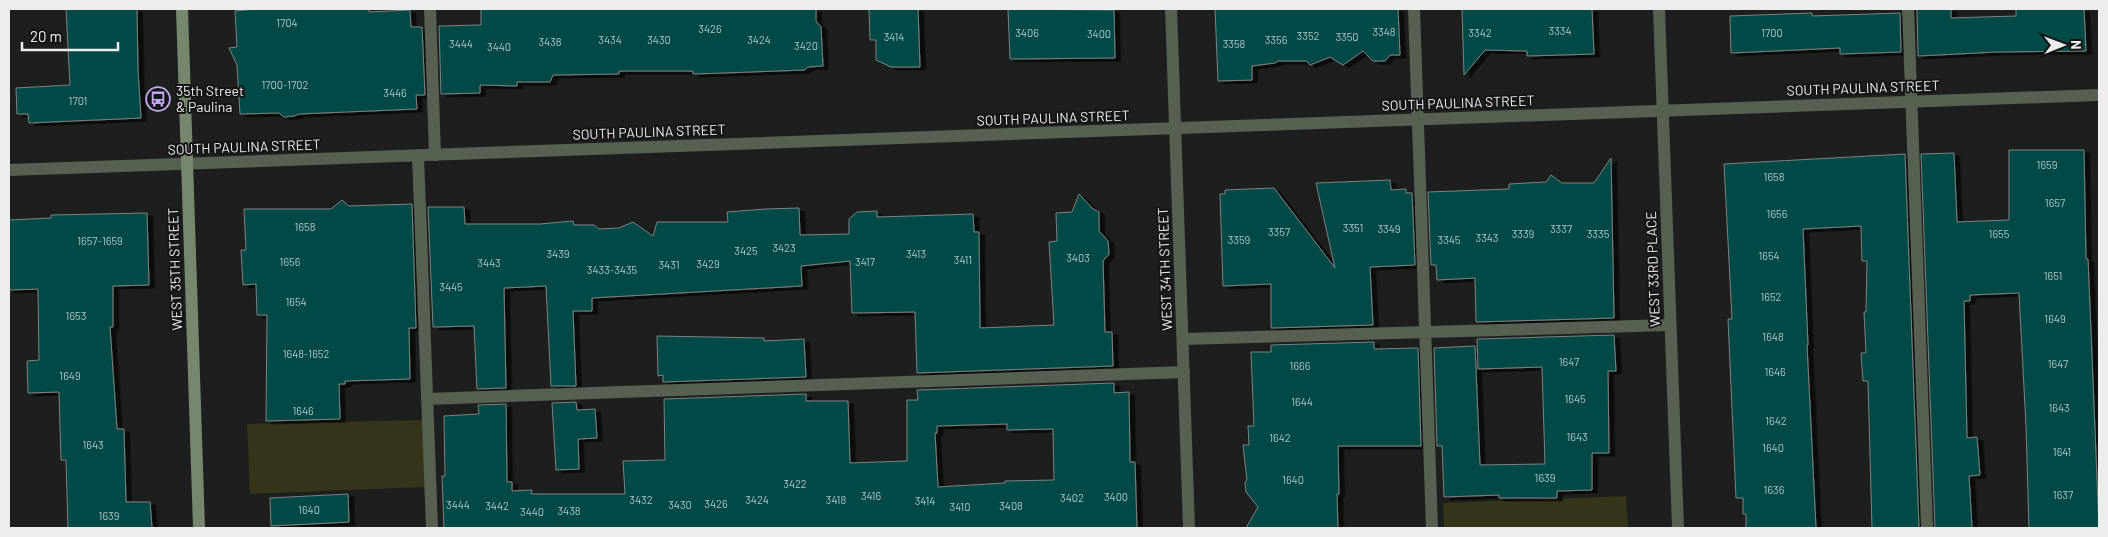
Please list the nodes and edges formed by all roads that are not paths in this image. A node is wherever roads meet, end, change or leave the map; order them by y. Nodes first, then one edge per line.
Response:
1 (182, 9) edge
2 (430, 9) edge
3 (1171, 9) edge
4 (1414, 9) edge
5 (1659, 9) edge
6 (1908, 9) edge
7 (2099, 95) edge
8 (1912, 102) junction
9 (1662, 110) junction
10 (1418, 119) junction
11 (1176, 128) junction
12 (435, 155) junction
13 (418, 156) junction
14 (186, 164) junction
15 (9, 170) edge
16 (1670, 326) junction
17 (1426, 332) junction
18 (1183, 339) junction
19 (1184, 372) junction
20 (427, 399) junction
21 (199, 528) edge
22 (432, 528) edge
23 (1189, 528) edge
24 (1432, 528) edge
25 (1678, 528) edge
26 (1927, 528) edge

1 - 14 main road, WEST 35TH STREET
2 - 12 street
3 - 11 street, WEST 34TH STREET
4 - 10 street
5 - 9 street, WEST 33RD PLACE
6 - 8 street
7 - 8 street, SOUTH PAULINA STREET
8 - 9 street, SOUTH PAULINA STREET
8 - 26 street
9 - 10 street, SOUTH PAULINA STREET
9 - 16 street, WEST 33RD PLACE
10 - 11 street, SOUTH PAULINA STREET
10 - 17 street
11 - 12 street, SOUTH PAULINA STREET
11 - 18 street, WEST 34TH STREET
12 - 13 street, SOUTH PAULINA STREET
13 - 14 street, SOUTH PAULINA STREET
13 - 20 street
14 - 15 street, SOUTH PAULINA STREET
14 - 21 main road, WEST 35TH STREET
16 - 17 street
16 - 25 street, WEST 33RD PLACE
17 - 18 street
17 - 24 street
18 - 19 street, WEST 34TH STREET
19 - 20 street
19 - 23 street, WEST 34TH STREET
20 - 22 street

